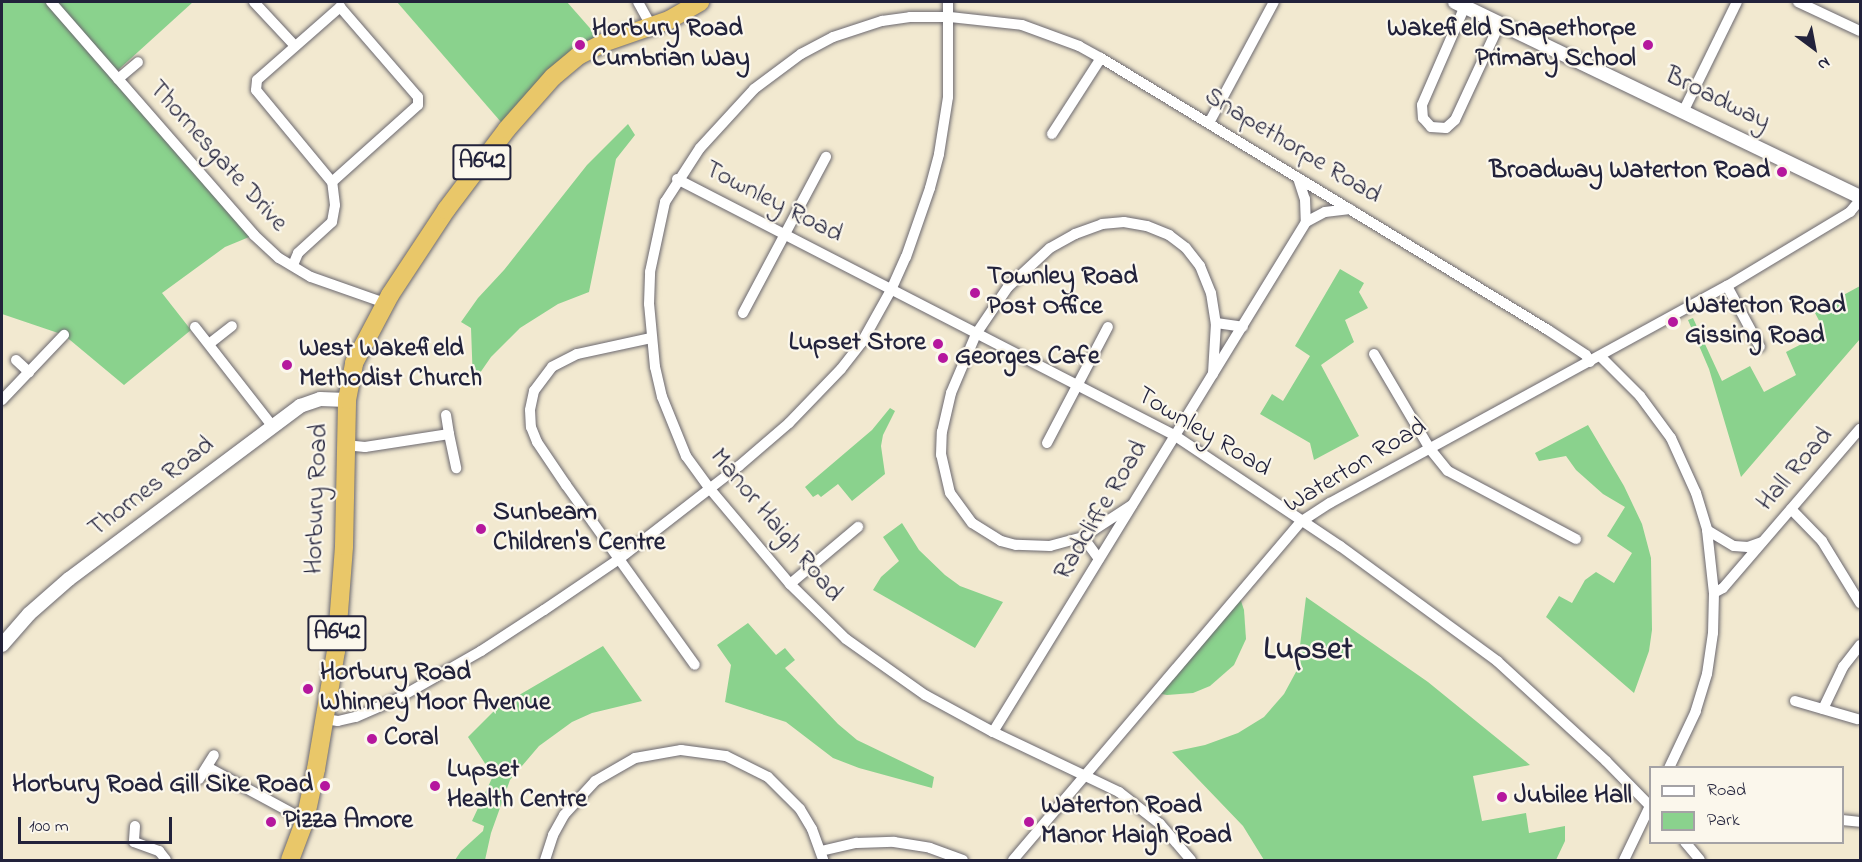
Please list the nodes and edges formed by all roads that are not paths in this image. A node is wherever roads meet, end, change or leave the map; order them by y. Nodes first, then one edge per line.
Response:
1 (51, 2) edge
2 (254, 2) edge
3 (638, 2) edge
4 (700, 2) edge
5 (948, 2) edge
6 (1274, 2) edge
7 (1737, 2) edge
8 (1798, 2) edge
9 (338, 4) edge
10 (1460, 4) edge
11 (950, 17) junction
12 (1500, 23) junction
13 (652, 27) junction
14 (1860, 32) edge
15 (295, 46) junction
16 (1101, 58) junction
17 (138, 62) dead end
18 (117, 79) junction
19 (1684, 110) junction
20 (1209, 123) junction
21 (1052, 134) dead end
22 (825, 157) dead end
23 (1298, 178) junction
24 (677, 179) junction
25 (332, 183) junction
26 (1860, 199) edge
27 (1350, 209) junction
28 (1306, 222) junction
29 (785, 234) junction
30 (293, 265) junction
31 (1727, 286) junction
32 (891, 290) junction
33 (385, 303) junction
34 (743, 313) dead end
35 (1216, 323) junction
36 (232, 326) dead end
37 (195, 327) dead end
38 (1108, 327) dead end
39 (1243, 327) junction
40 (976, 334) junction
41 (64, 335) dead end
42 (651, 338) junction
43 (209, 344) junction
44 (1760, 347) dead end
45 (1374, 354) dead end
46 (1595, 359) junction
47 (16, 360) dead end
48 (29, 372) junction
49 (1213, 374) junction
50 (1077, 385) junction
51 (2, 400) edge
52 (347, 400) junction
53 (446, 415) dead end
54 (273, 427) junction
55 (1860, 429) edge
56 (449, 434) junction
57 (1174, 435) junction
58 (1047, 443) dead end
59 (345, 445) junction
60 (1431, 449) junction
61 (456, 468) dead end
62 (710, 489) junction
63 (1132, 505) junction
64 (1791, 509) junction
65 (1302, 521) junction
66 (858, 527) dead end
67 (1707, 530) junction
68 (1083, 537) junction
69 (1576, 539) dead end
70 (1766, 540) junction
71 (619, 559) junction
72 (1099, 559) junction
73 (789, 584) junction
74 (1714, 593) junction
75 (1860, 603) edge
76 (2, 645) edge
77 (1860, 645) edge
78 (695, 665) dead end
79 (1795, 701) dead end
80 (1823, 709) junction
81 (325, 719) junction
82 (1857, 719) dead end
83 (993, 732) junction
84 (214, 755) dead end
85 (1670, 766) edge
86 (207, 767) junction
87 (1085, 774) junction
88 (199, 779) dead end
89 (1649, 805) edge
90 (1649, 808) edge
91 (305, 820) junction
92 (1844, 820) edge
93 (1860, 822) edge
94 (135, 826) dead end
95 (1686, 844) edge
96 (822, 856) edge
97 (166, 861) edge
98 (290, 861) edge
99 (545, 861) edge
100 (963, 861) edge
101 (1013, 861) edge
102 (1191, 861) edge
103 (1623, 861) edge
104 (1700, 861) edge

1 - 18 street, Thornesgate Drive
2 - 15 street
3 - 13 street
4 - 13 highway, Horbury Road / A642
5 - 11 street
6 - 20 street
7 - 19 street
8 - 14 street
9 - 15 street
9 - 25 street
10 - 12 street, Broadway
10 - 12 street
11 - 16 street, Snapethorpe Road
11 - 24 street, Manor Haigh Road
11 - 32 street
12 - 19 street, Broadway
13 - 33 highway, Horbury Road / A642
15 - 25 street
16 - 20 street, Snapethorpe Road
16 - 21 street
17 - 18 street, Thornesgate Drive
18 - 30 street, Thornesgate Drive
19 - 26 street, Broadway
20 - 23 street, Snapethorpe Road
22 - 29 street
23 - 27 street, Snapethorpe Road
23 - 28 street
24 - 29 street, Townley Road
24 - 42 street, Manor Haigh Road
25 - 30 street
26 - 31 street, Waterton Road
27 - 28 street
27 - 46 street, Snapethorpe Road
28 - 39 street, Radcliffe Road
29 - 32 street, Townley Road
29 - 34 street
30 - 33 street, Thornesgate Drive
31 - 44 street
31 - 46 street, Waterton Road
32 - 40 street, Townley Road
32 - 62 street
33 - 52 highway, Horbury Road / A642
35 - 39 street
35 - 40 street
35 - 49 street
36 - 43 street
37 - 43 street
38 - 50 street
39 - 49 street, Radcliffe Road
40 - 50 street, Townley Road
40 - 68 street
41 - 48 street
42 - 62 street, Manor Haigh Road
42 - 71 street
43 - 54 street
45 - 60 street
46 - 60 street, Waterton Road
46 - 67 street, Snapethorpe Road
47 - 48 street
48 - 51 street
49 - 57 street, Radcliffe Road
50 - 57 street, Townley Road
50 - 58 street
52 - 54 street, Thornes Road
52 - 59 highway, Horbury Road / A642
53 - 56 street
54 - 76 street, Thornes Road
55 - 64 street, Hall Road
56 - 59 street
56 - 61 street
57 - 63 street, Radcliffe Road
57 - 65 street, Townley Road
59 - 81 highway, Horbury Road / A642
60 - 65 street, Waterton Road
60 - 69 street
62 - 71 street
62 - 73 street, Manor Haigh Road
63 - 68 street
63 - 72 street, Radcliffe Road
64 - 70 street, Hall Road
64 - 75 street
65 - 87 street, Waterton Road
65 - 89 street, Townley Road
66 - 73 street
67 - 70 street, Hall Road
67 - 74 street, Snapethorpe Road
68 - 72 street
70 - 74 street, Hall Road
71 - 78 street
71 - 81 street
72 - 83 street, Radcliffe Road
73 - 83 street, Manor Haigh Road
74 - 85 street, Snapethorpe Road
77 - 80 street
79 - 80 street
80 - 82 street
81 - 91 highway, Horbury Road / A642
83 - 87 street, Manor Haigh Road
84 - 86 street
86 - 88 street
86 - 91 street
87 - 101 street, Waterton Road
87 - 102 street, Manor Haigh Road
90 - 103 street
91 - 98 highway, Horbury Road / A642
92 - 93 street
94 - 97 street
95 - 104 street
96 - 99 street
96 - 100 street

